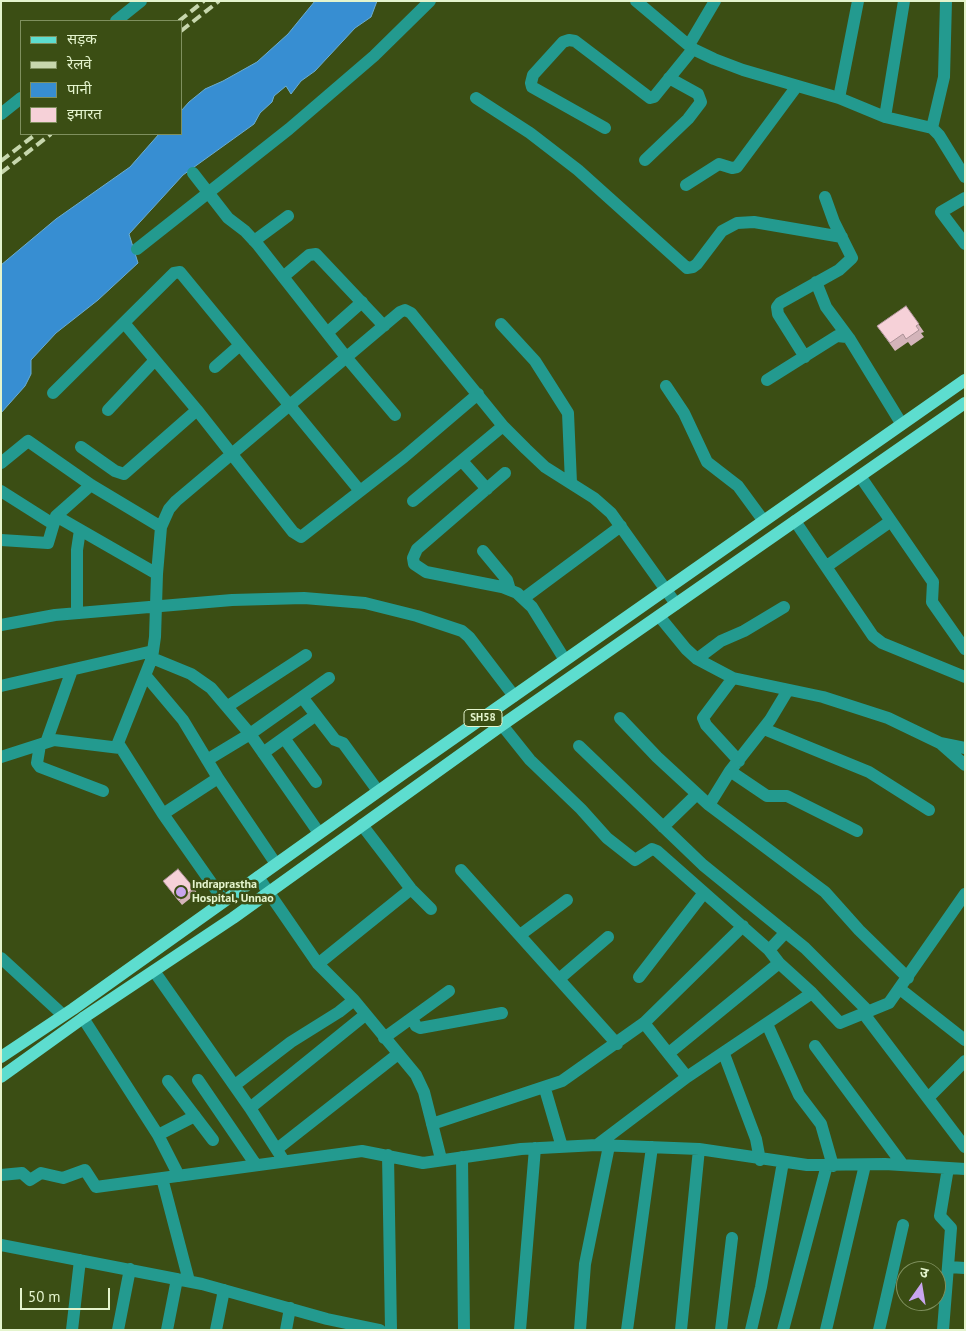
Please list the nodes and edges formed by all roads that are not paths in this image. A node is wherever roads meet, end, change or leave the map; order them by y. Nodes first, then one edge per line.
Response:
1 (141, 1) edge
2 (430, 1) edge
3 (715, 1) edge
4 (857, 1) edge
5 (904, 1) edge
6 (946, 1) edge
7 (641, 3) edge
8 (117, 20) edge
9 (691, 47) junction
10 (669, 78) junction
11 (797, 86) junction
12 (476, 98) dead end
13 (839, 98) junction
14 (20, 99) edge
15 (1, 114) edge
16 (885, 117) junction
17 (605, 128) dead end
18 (932, 128) junction
19 (645, 160) dead end
20 (193, 173) dead end
21 (965, 177) edge
22 (686, 185) dead end
23 (209, 193) junction
24 (825, 197) dead end
25 (965, 198) edge
26 (288, 216) dead end
27 (842, 237) junction
28 (254, 241) junction
29 (965, 244) edge
30 (137, 250) dead end
31 (283, 277) junction
32 (816, 282) junction
33 (362, 302) junction
34 (125, 324) junction
35 (501, 324) dead end
36 (384, 326) junction
37 (327, 333) junction
38 (847, 337) junction
39 (240, 345) junction
40 (805, 357) junction
41 (346, 358) junction
42 (155, 360) junction
43 (214, 367) dead end
44 (767, 380) dead end
45 (965, 380) edge
46 (666, 386) dead end
47 (53, 393) dead end
48 (478, 394) junction
49 (965, 403) edge
50 (290, 405) junction
51 (108, 410) dead end
52 (197, 410) junction
53 (396, 416) dead end
54 (901, 423) junction
55 (503, 426) junction
56 (81, 447) dead end
57 (230, 454) junction
58 (462, 460) junction
59 (1, 463) edge
60 (506, 473) dead end
61 (860, 476) junction
62 (571, 484) junction
63 (91, 485) junction
64 (487, 489) junction
65 (1, 490) edge
66 (360, 491) junction
67 (413, 501) dead end
68 (54, 520) junction
69 (763, 520) junction
70 (795, 521) junction
71 (891, 521) junction
72 (621, 526) junction
73 (161, 528) junction
74 (80, 530) junction
75 (1, 540) edge
76 (483, 551) dead end
77 (826, 566) junction
78 (157, 574) junction
79 (666, 589) junction
80 (510, 590) junction
81 (524, 598) junction
82 (676, 604) junction
83 (157, 606) junction
84 (784, 607) dead end
85 (77, 613) junction
86 (659, 616) junction
87 (1, 625) edge
88 (965, 649) edge
89 (152, 654) junction
90 (306, 655) dead end
91 (697, 659) junction
92 (565, 660) junction
93 (72, 670) junction
94 (146, 676) junction
95 (965, 677) edge
96 (329, 678) dead end
97 (733, 678) junction
98 (1, 686) edge
99 (788, 690) junction
100 (514, 696) junction
101 (302, 697) junction
102 (228, 706) junction
103 (316, 715) junction
104 (620, 718) dead end
105 (502, 725) junction
106 (764, 729) junction
107 (250, 734) junction
108 (284, 738) junction
109 (44, 742) junction
110 (940, 743) junction
111 (580, 746) dead end
112 (120, 748) junction
113 (965, 748) edge
114 (263, 752) junction
115 (1, 757) edge
116 (207, 760) junction
117 (739, 761) junction
118 (965, 765) edge
119 (730, 771) junction
120 (218, 778) junction
121 (316, 782) dead end
122 (103, 791) dead end
123 (378, 791) junction
124 (697, 794) junction
125 (709, 805) junction
126 (929, 810) dead end
127 (163, 814) junction
128 (362, 825) junction
129 (663, 827) junction
130 (857, 831) dead end
131 (319, 833) junction
132 (702, 863) junction
133 (276, 864) junction
134 (461, 870) dead end
135 (258, 877) junction
136 (688, 880) junction
137 (411, 889) junction
138 (269, 892) junction
139 (703, 894) junction
140 (965, 894) edge
141 (567, 900) dead end
142 (224, 901) junction
143 (431, 909) dead end
144 (743, 926) junction
145 (786, 932) junction
146 (520, 935) junction
147 (608, 937) dead end
148 (769, 950) junction
149 (1, 958) edge
150 (779, 963) junction
151 (318, 964) junction
152 (154, 971) junction
153 (639, 977) dead end
154 (908, 978) junction
155 (559, 979) junction
156 (900, 989) junction
157 (449, 991) dead end
158 (812, 993) junction
159 (354, 1000) junction
160 (502, 1013) dead end
161 (866, 1013) junction
162 (64, 1015) junction
163 (365, 1015) junction
164 (83, 1018) junction
165 (412, 1018) junction
166 (644, 1023) junction
167 (767, 1024) junction
168 (384, 1038) junction
169 (965, 1040) edge
170 (617, 1044) junction
171 (815, 1046) dead end
172 (669, 1053) junction
173 (398, 1054) junction
174 (724, 1054) junction
175 (1, 1056) edge
176 (965, 1061) edge
177 (1, 1077) edge
178 (687, 1077) junction
179 (198, 1080) dead end
180 (168, 1081) dead end
181 (235, 1086) junction
182 (544, 1088) junction
183 (928, 1098) junction
184 (250, 1108) junction
185 (195, 1116) junction
186 (432, 1124) junction
187 (158, 1135) junction
188 (963, 1139) edge
189 (213, 1140) dead end
190 (603, 1145) junction
191 (562, 1147) junction
192 (652, 1147) junction
193 (535, 1148) junction
194 (277, 1149) junction
195 (699, 1149) junction
196 (388, 1155) junction
197 (462, 1157) junction
198 (441, 1159) junction
199 (760, 1160) junction
200 (284, 1161) junction
201 (783, 1162) junction
202 (256, 1165) junction
203 (830, 1165) junction
204 (865, 1165) junction
205 (903, 1165) junction
206 (948, 1168) junction
207 (965, 1169) edge
208 (1, 1175) edge
209 (179, 1176) junction
210 (162, 1178) junction
211 (903, 1225) dead end
212 (732, 1238) dead end
213 (1, 1246) edge
214 (80, 1260) junction
215 (948, 1268) junction
216 (965, 1268) edge
217 (130, 1269) junction
218 (183, 1280) junction
219 (224, 1290) junction
220 (290, 1308) junction
221 (72, 1330) edge
222 (118, 1330) edge
223 (167, 1330) edge
224 (216, 1330) edge
225 (286, 1330) edge
226 (380, 1330) edge
227 (391, 1330) edge
228 (464, 1330) edge
229 (520, 1330) edge
230 (580, 1330) edge
231 (627, 1330) edge
232 (681, 1330) edge
233 (721, 1330) edge
234 (751, 1330) edge
235 (783, 1330) edge
236 (826, 1330) edge
237 (879, 1330) edge
238 (943, 1330) edge

1 - 8 street
2 - 23 street
3 - 9 street
4 - 13 street
5 - 16 street
6 - 18 street
7 - 9 street
9 - 10 street
9 - 11 street
10 - 17 street
10 - 19 street
11 - 13 street
11 - 22 street
12 - 27 street
13 - 16 street
14 - 15 street
16 - 18 street
18 - 21 street
20 - 23 street
23 - 28 street
23 - 30 street
24 - 27 street
25 - 29 street
26 - 28 street
27 - 32 street
28 - 31 street
31 - 33 street
31 - 37 street
32 - 38 street
32 - 40 street
33 - 36 street
33 - 37 street
34 - 39 street
34 - 42 street
34 - 47 street
35 - 62 street
36 - 41 street
36 - 48 street
37 - 41 street
38 - 40 street
38 - 54 street
39 - 43 street
39 - 50 street
40 - 44 street
41 - 50 street
41 - 53 street
42 - 51 street
42 - 52 street
45 - 54 main road, SH58
46 - 69 street
48 - 55 street
48 - 66 street
49 - 61 main road, SH58
50 - 57 street
50 - 66 street
52 - 56 street
52 - 57 street
54 - 69 main road, SH58
55 - 58 street
55 - 62 street
57 - 66 street
57 - 73 street
58 - 64 street
58 - 67 street
59 - 63 street
60 - 64 street
61 - 70 main road, SH58
61 - 71 street
62 - 72 street
63 - 68 street
63 - 73 street
64 - 80 street
65 - 68 street
68 - 74 street
68 - 75 street
69 - 79 main road, SH58
70 - 77 street
70 - 82 main road, SH58
71 - 77 street
71 - 88 street
72 - 79 street
72 - 81 street
73 - 78 street
74 - 78 street
74 - 85 street
76 - 80 street
77 - 95 street
78 - 83 street
79 - 82 street
79 - 92 main road, SH58
80 - 81 street
81 - 92 street
82 - 86 main road, SH58
83 - 85 street
83 - 89 street
83 - 100 street
84 - 91 street
85 - 87 street
86 - 91 street
86 - 105 main road, SH58
89 - 93 street
89 - 94 street
89 - 102 street
90 - 102 street
91 - 97 street
92 - 100 main road, SH58
93 - 98 street
93 - 109 street
94 - 112 street
94 - 116 street
96 - 101 street
97 - 99 street
97 - 117 street
99 - 106 street
99 - 110 street
100 - 123 main road, SH58
101 - 103 street
101 - 107 street
102 - 107 street
103 - 108 street
103 - 123 street
104 - 124 street
105 - 128 main road, SH58
105 - 136 street
106 - 117 street
106 - 126 street
107 - 114 street
107 - 116 street
108 - 114 street
108 - 121 street
109 - 112 street
109 - 115 street
109 - 122 street
110 - 113 street
110 - 118 street
111 - 129 street
112 - 127 street
114 - 131 street
116 - 120 street
117 - 119 street
119 - 125 street
119 - 130 street
120 - 127 street
120 - 133 street
123 - 131 main road, SH58
124 - 125 street
124 - 129 street
125 - 154 street
127 - 142 street
128 - 137 street
128 - 138 main road, SH58
129 - 132 street
131 - 133 main road, SH58
132 - 136 street
132 - 145 street
133 - 135 main road, SH58
134 - 146 street
135 - 138 street
135 - 142 main road, SH58
136 - 139 street
137 - 143 street
137 - 151 street
138 - 151 street
138 - 152 main road, SH58
139 - 144 street
139 - 153 street
140 - 154 street
141 - 146 street
142 - 162 main road, SH58
144 - 148 street
144 - 166 street
145 - 148 street
145 - 161 street
146 - 155 street
147 - 155 street
148 - 150 street
149 - 162 street
150 - 158 street
150 - 172 street
151 - 159 street
152 - 164 main road, SH58
152 - 181 street
154 - 156 street
155 - 170 street
156 - 161 street
156 - 169 street
157 - 165 street
158 - 161 street
158 - 167 street
159 - 163 street
159 - 181 street
160 - 165 street
161 - 183 street
162 - 175 main road, SH58
163 - 168 street
163 - 184 street
164 - 177 main road, SH58
164 - 187 street
165 - 168 street
166 - 170 street
166 - 172 street
167 - 174 street
167 - 203 street
168 - 173 street
170 - 182 street
171 - 205 street
172 - 178 street
173 - 186 street
173 - 194 street
174 - 178 street
174 - 199 street
176 - 183 street
178 - 190 street
179 - 202 street
180 - 185 street
181 - 184 street
182 - 186 street
182 - 191 street
183 - 188 street
184 - 194 street
185 - 187 street
185 - 189 street
186 - 198 street
187 - 209 street
190 - 191 street
190 - 192 street
190 - 230 street
191 - 193 street
192 - 195 street
192 - 231 street
193 - 197 street
193 - 229 street
194 - 200 street
195 - 199 street
195 - 232 street
196 - 198 street
196 - 200 street
196 - 227 street
197 - 198 street
197 - 228 street
199 - 201 street
200 - 202 street
201 - 203 street
201 - 234 street
202 - 209 street
203 - 204 street
203 - 235 street
204 - 205 street
204 - 236 street
205 - 206 street
206 - 207 street
206 - 215 street
208 - 210 street
209 - 210 street
210 - 218 street
211 - 237 street
212 - 233 street
213 - 214 street
214 - 217 street
214 - 221 street
215 - 216 street
215 - 238 street
217 - 218 street
217 - 222 street
218 - 219 street
218 - 223 street
219 - 220 street
219 - 224 street
220 - 225 street
220 - 226 street

